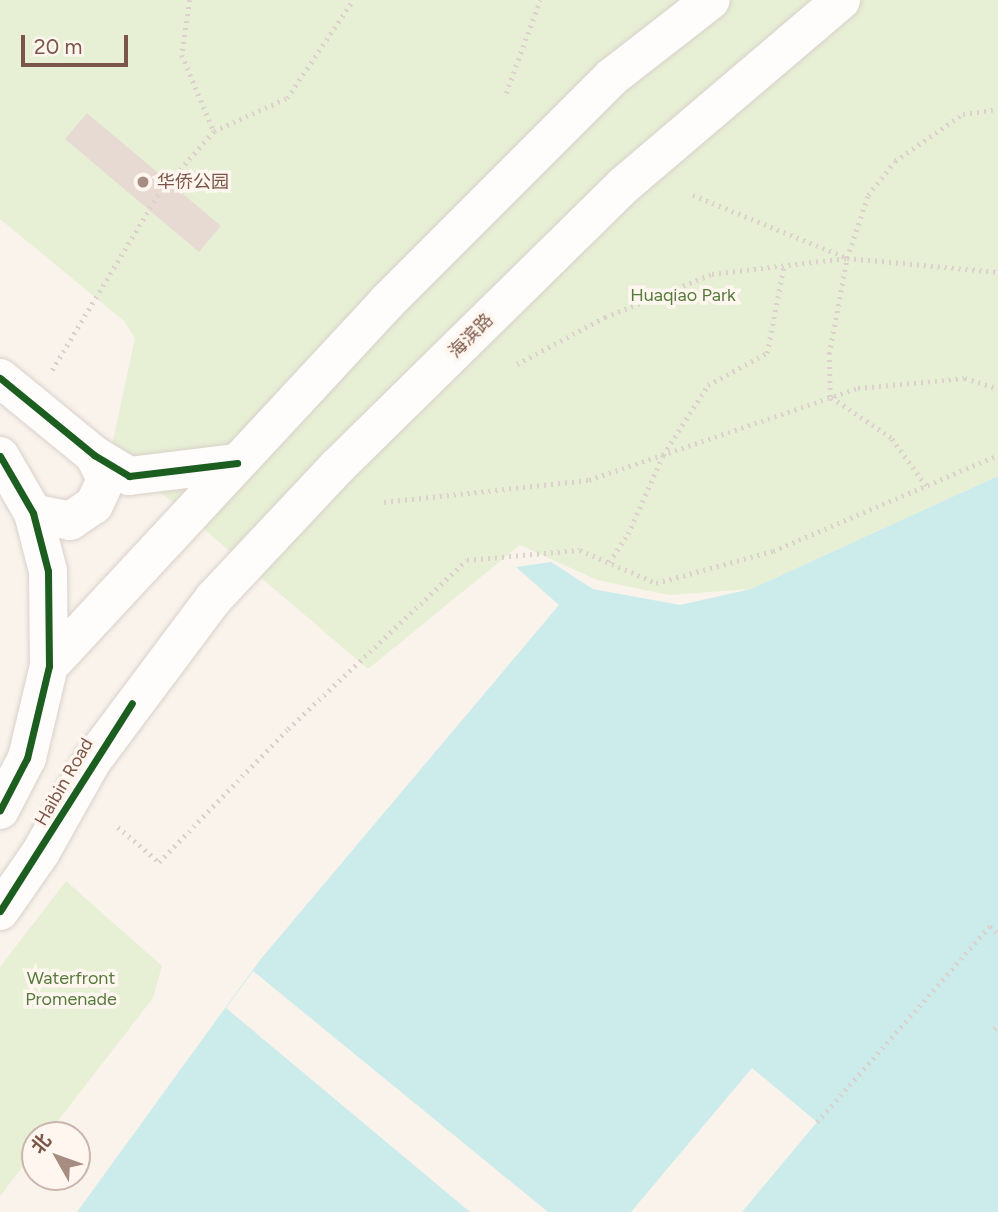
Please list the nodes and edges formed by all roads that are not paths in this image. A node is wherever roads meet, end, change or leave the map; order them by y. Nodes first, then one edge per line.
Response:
1 (711, 0) edge
2 (841, 0) edge
3 (0, 378) edge
4 (94, 455) junction
5 (0, 456) edge
6 (237, 463) junction
7 (33, 513) junction
8 (49, 666) junction
9 (0, 810) edge
10 (0, 911) edge

1 - 6 main road
2 - 10 main road, Haibin Road
3 - 4 main road
4 - 6 main road
4 - 7 main road
5 - 7 main road
6 - 8 main road
7 - 8 main road
8 - 9 main road

